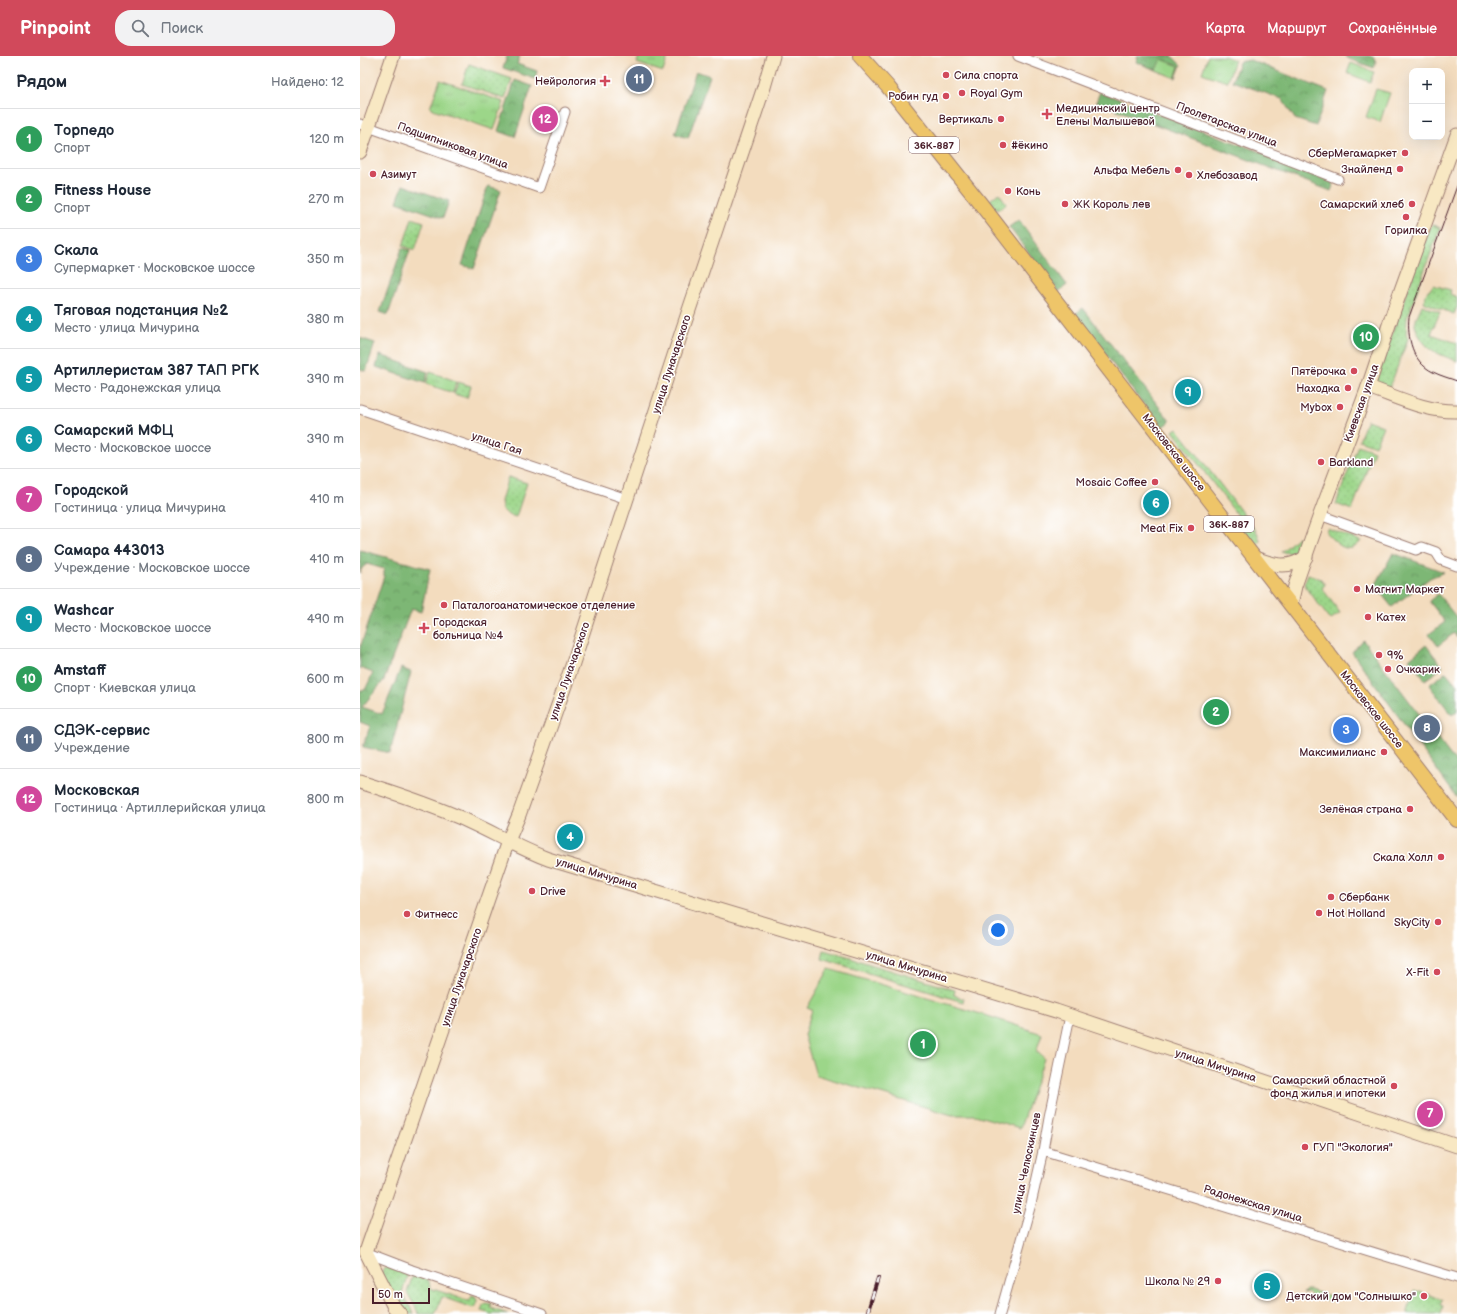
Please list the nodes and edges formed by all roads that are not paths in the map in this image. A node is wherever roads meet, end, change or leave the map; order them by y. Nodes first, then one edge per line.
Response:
1 (393, 56) edge
2 (779, 56) edge
3 (860, 56) edge
4 (868, 56) edge
5 (1023, 57) edge
6 (772, 62) edge
7 (764, 87) junction
8 (888, 87) junction
9 (565, 112) dead end
10 (364, 126) edge
11 (1457, 135) edge
12 (360, 152) edge
13 (1338, 179) dead end
14 (1368, 387) junction
15 (360, 409) edge
16 (1457, 411) edge
17 (627, 498) junction
18 (1320, 515) junction
19 (1306, 557) junction
20 (1255, 558) junction
21 (1457, 566) edge
22 (1291, 604) junction
23 (360, 782) edge
24 (1457, 820) edge
25 (508, 841) junction
26 (1070, 1016) junction
27 (1457, 1146) edge
28 (1043, 1151) junction
29 (363, 1251) edge
30 (1457, 1278) edge
31 (400, 1314) edge
32 (542, 1314) edge
33 (1000, 1314) edge

1 - 10 main road
2 - 7 main road, улица Луначарского
3 - 8 main road, Московское шоссе / 36К-887
4 - 8 main road, Московское шоссе / 36К-887
5 - 13 street, Пролетарская улица
6 - 7 main road, улица Луначарского
7 - 17 main road, улица Луначарского
8 - 20 main road, Московское шоссе / 36К-887
9 - 10 street, Подшипниковая улица
10 - 12 main road
11 - 14 main road, Киевская улица
14 - 16 main road
14 - 18 main road, Киевская улица
15 - 17 street, улица Гая
17 - 25 main road, улица Луначарского
18 - 19 main road, Киевская улица
18 - 21 street
19 - 20 main road
19 - 22 main road, Киевская улица
20 - 22 main road, Московское шоссе / 36К-887
22 - 24 main road, Московское шоссе / 36К-887
23 - 25 main road, улица Мичурина
25 - 26 main road, улица Мичурина
25 - 29 main road, улица Луначарского
26 - 27 main road, улица Мичурина
26 - 28 street, улица Челюскинцев
28 - 30 street, Радонежская улица
28 - 33 street, улица Челюскинцев
29 - 31 main road
29 - 32 street

